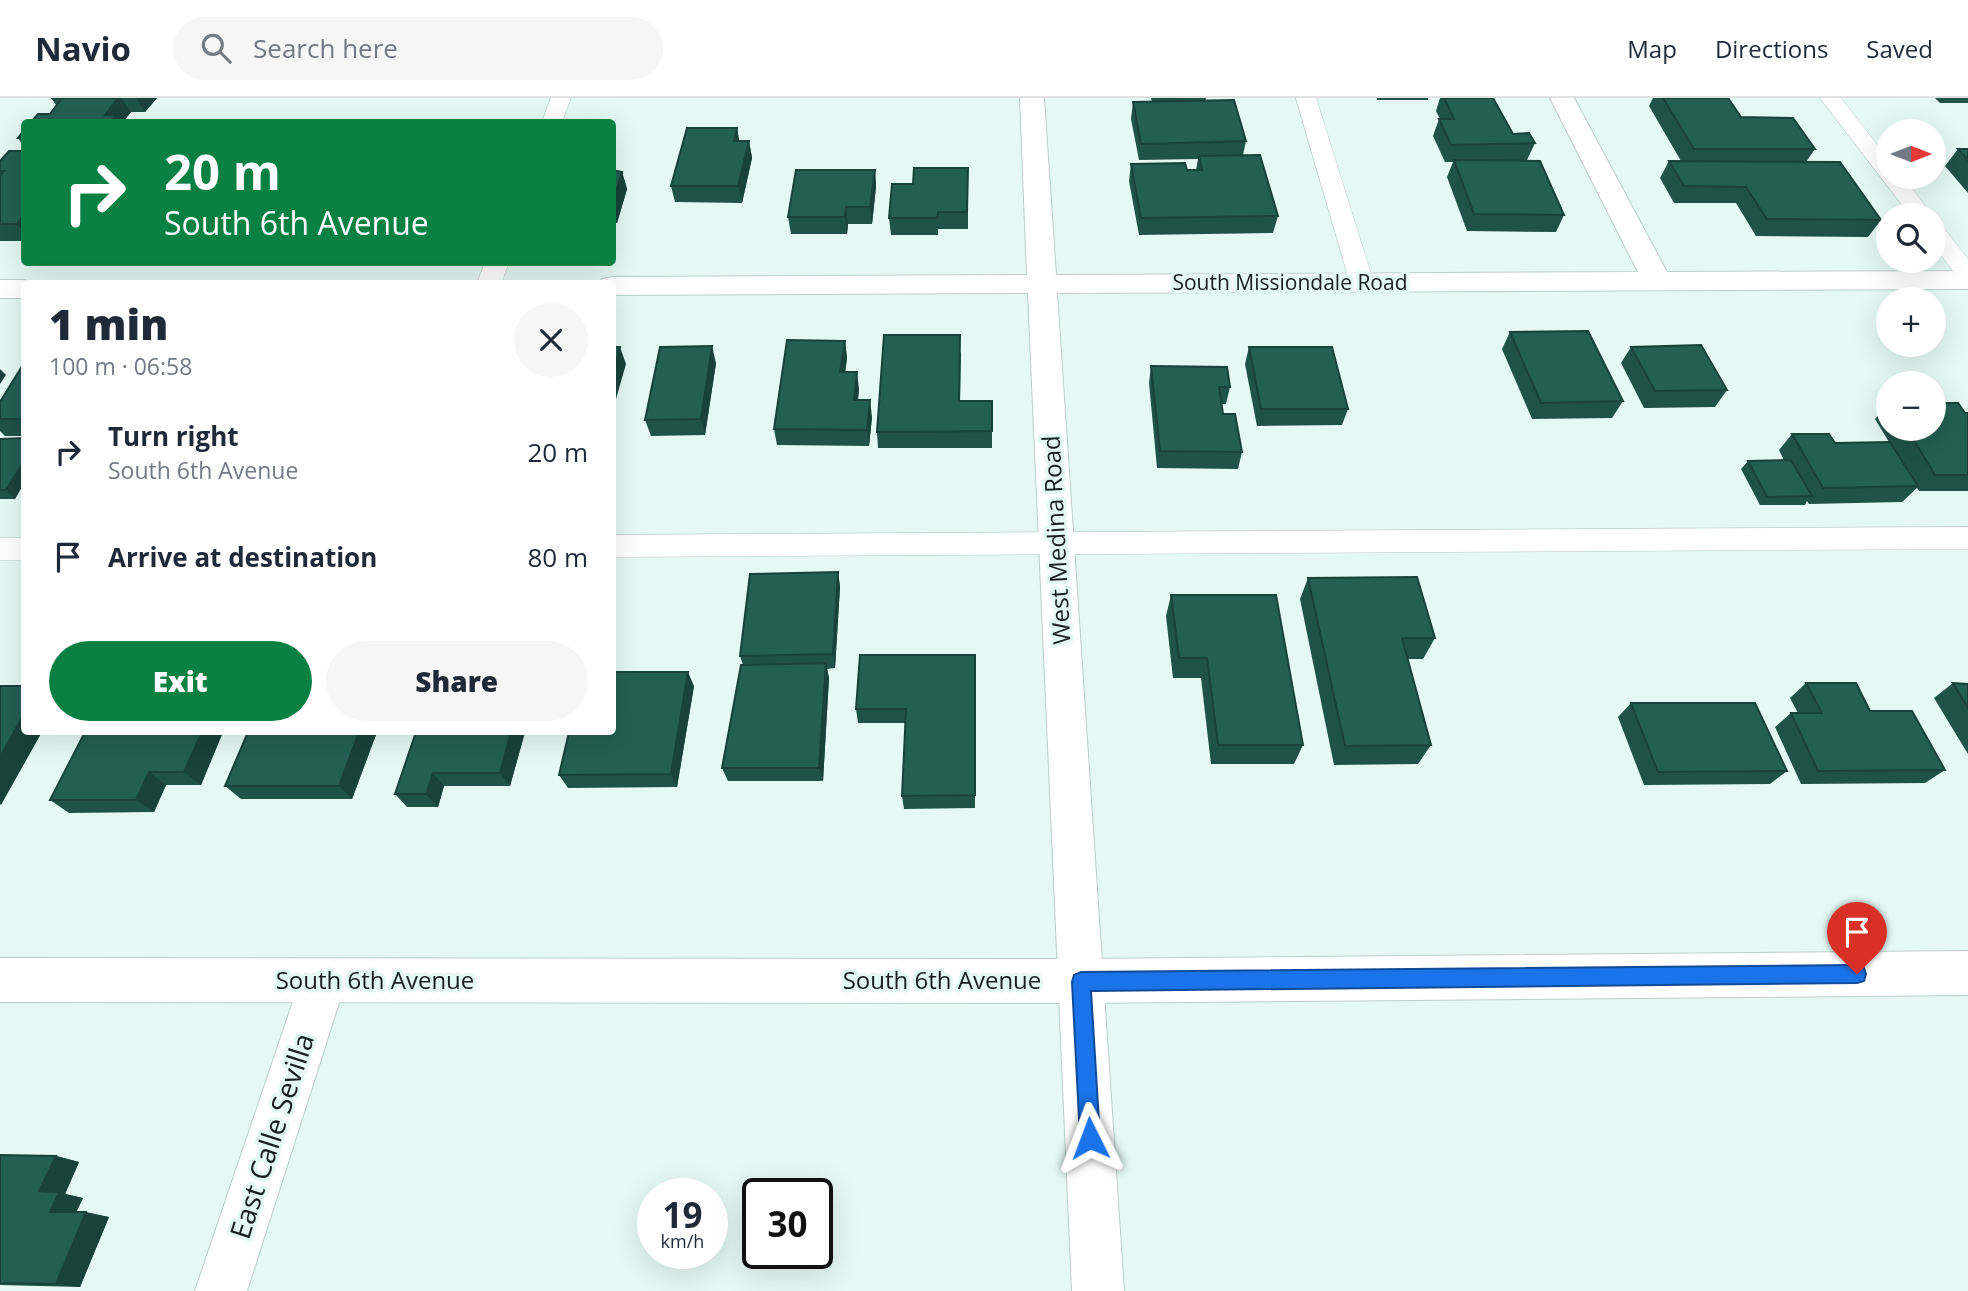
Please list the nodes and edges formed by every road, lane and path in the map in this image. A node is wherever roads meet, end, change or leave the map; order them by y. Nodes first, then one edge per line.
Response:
1 (561, 98) edge
2 (1032, 98) edge
3 (1306, 98) edge
4 (1562, 98) edge
5 (1830, 98) edge
6 (553, 119) edge
7 (1876, 157) edge
8 (1901, 189) edge
9 (1913, 203) edge
10 (1946, 247) edge
11 (1968, 277) edge
12 (1657, 281) junction
13 (1362, 283) junction
14 (1043, 284) junction
15 (616, 286) edge
16 (0, 289) edge
17 (21, 289) edge
18 (1968, 538) edge
19 (1057, 543) junction
20 (616, 546) edge
21 (0, 549) edge
22 (21, 549) edge
23 (1968, 973) edge
24 (0, 980) edge
25 (323, 981) junction
26 (1081, 982) junction
27 (221, 1291) edge
28 (1098, 1291) edge

1 - 6 lane
2 - 14 street, West Medina Road
3 - 13 lane
4 - 12 street
5 - 7 lane
8 - 9 lane
10 - 11 lane
11 - 12 street, South Missiondale Road
12 - 13 street, South Missiondale Road
13 - 14 street, South Missiondale Road
14 - 15 street, South Missiondale Road
14 - 19 street, West Medina Road
16 - 17 street
18 - 19 lane
19 - 20 lane
19 - 26 street, West Medina Road
21 - 22 lane
23 - 26 street, South 6th Avenue
24 - 25 street, South 6th Avenue
25 - 26 street, South 6th Avenue
25 - 27 street, East Calle Sevilla
26 - 28 street, West Medina Road

